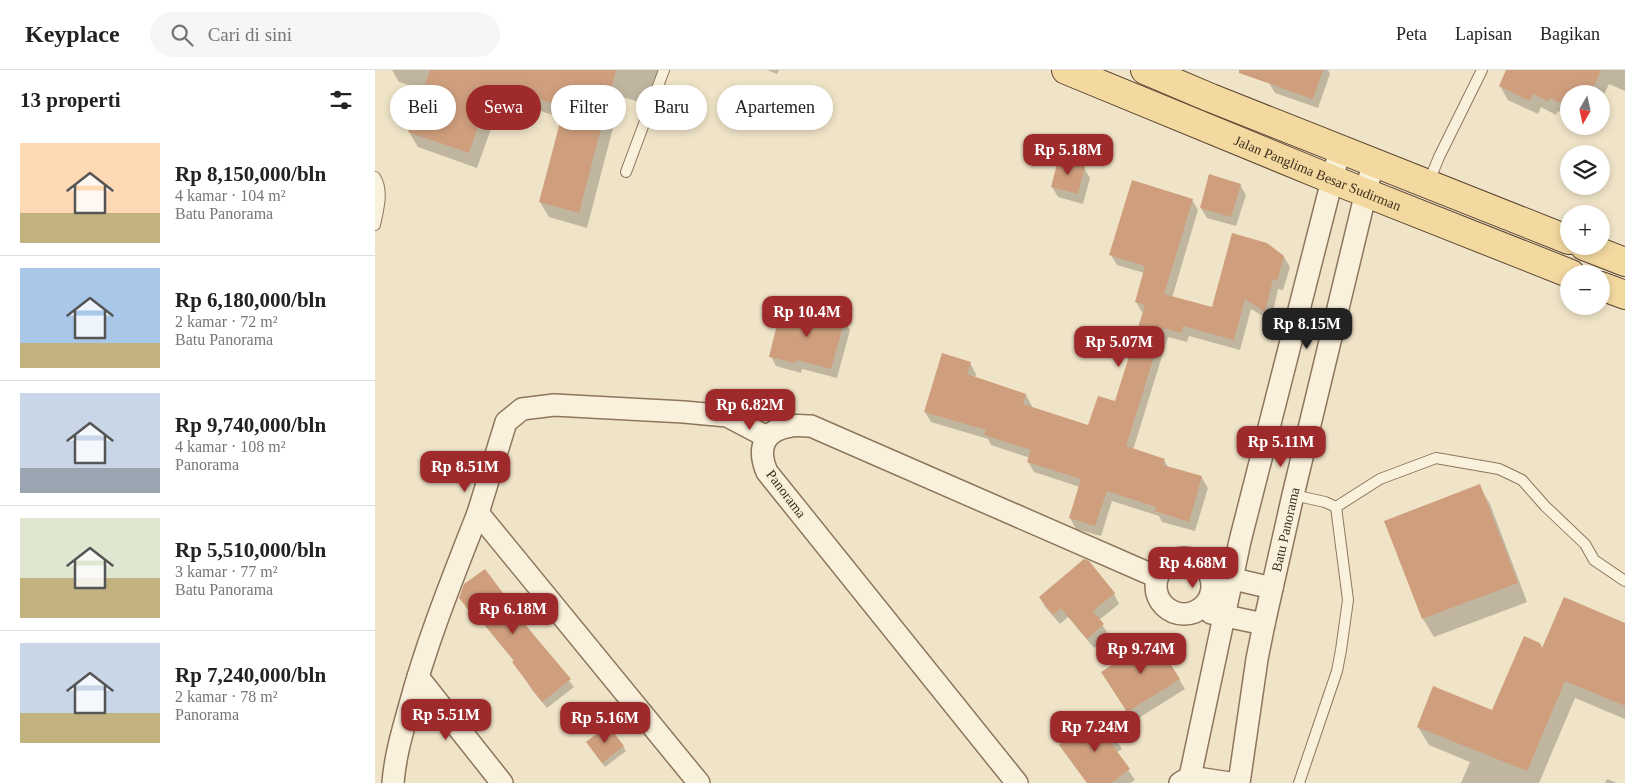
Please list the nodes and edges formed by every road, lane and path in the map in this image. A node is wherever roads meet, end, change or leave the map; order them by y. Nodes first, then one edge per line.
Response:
1 (665, 70) edge
2 (1066, 70) edge
3 (1145, 70) edge
4 (1483, 70) edge
5 (1339, 149) junction
6 (1373, 163) junction
7 (627, 172) dead end
8 (375, 177) edge
9 (1331, 179) junction
10 (1428, 184) junction
11 (1367, 194) junction
12 (375, 225) edge
13 (1560, 236) edge
14 (1607, 255) edge
15 (1625, 262) edge
16 (1560, 270) edge
17 (1610, 289) edge
18 (1625, 295) edge
19 (767, 437) junction
20 (1293, 495) junction
21 (1336, 507) junction
22 (478, 513) junction
23 (1209, 574) junction
24 (1157, 576) junction
25 (1231, 578) junction
26 (1625, 581) edge
27 (1272, 588) junction
28 (1196, 611) junction
29 (1223, 615) junction
30 (1264, 624) junction
31 (418, 677) junction
32 (1187, 781) edge
33 (393, 783) edge
34 (502, 783) edge
35 (699, 783) edge
36 (1017, 783) edge
37 (1230, 783) edge
38 (1239, 783) edge
39 (1299, 783) edge

1 - 7 lane
2 - 9 main road, Jalan Panglima Besar Sudirman
3 - 5 main road
4 - 10 lane
5 - 6 main road
5 - 9 street
6 - 10 main road
6 - 11 street, Batu Panorama
8 - 12 lane
9 - 11 main road, Jalan Panglima Besar Sudirman
9 - 25 street
10 - 13 main road
11 - 16 main road, Jalan Panglima Besar Sudirman
11 - 20 street, Batu Panorama
14 - 15 main road
17 - 18 main road
19 - 22 street
19 - 24 street
19 - 36 street, Panorama
20 - 21 lane
20 - 27 street, Batu Panorama
21 - 26 lane
21 - 39 lane
22 - 31 street
22 - 35 street
23 - 24 street
23 - 25 street
23 - 28 street
24 - 28 street
25 - 27 street
25 - 29 street
27 - 30 street, Batu Panorama
28 - 29 street
29 - 30 street
29 - 32 street
30 - 38 street, Batu Panorama
31 - 33 street
31 - 34 street
32 - 37 street

